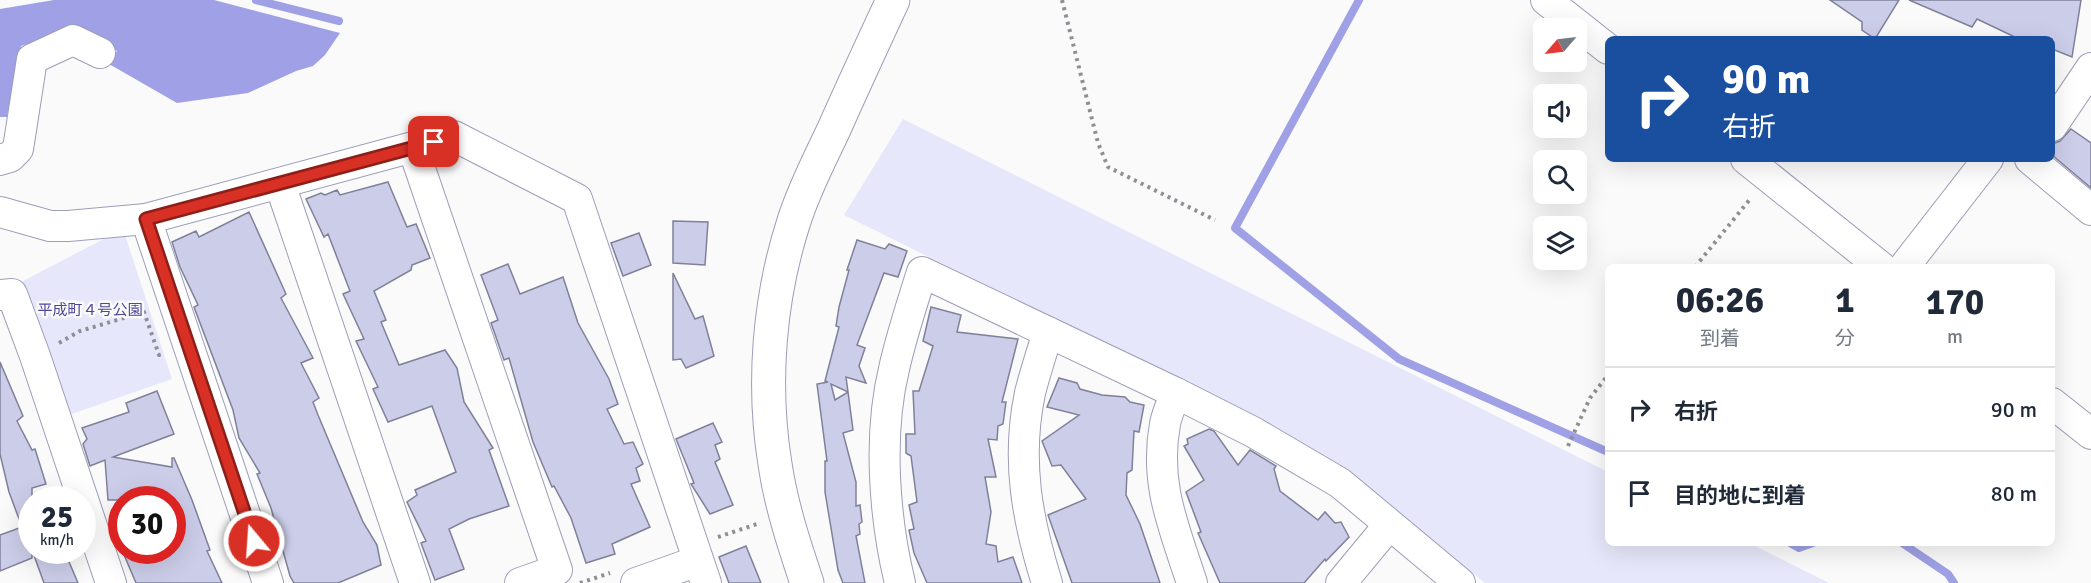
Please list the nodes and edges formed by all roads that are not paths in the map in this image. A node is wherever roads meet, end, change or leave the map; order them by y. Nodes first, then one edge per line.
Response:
1 (892, 0) edge
2 (1546, 0) edge
3 (1605, 47) edge
4 (100, 53) dead end
5 (2091, 68) edge
6 (2055, 122) edge
7 (413, 148) junction
8 (0, 160) edge
9 (1986, 162) edge
10 (2034, 162) edge
11 (1757, 168) edge
12 (280, 184) junction
13 (2091, 210) edge
14 (0, 212) edge
15 (146, 219) junction
16 (1877, 264) edge
17 (1906, 264) edge
18 (0, 295) edge
19 (1048, 332) junction
20 (1176, 393) junction
21 (2055, 405) edge
22 (2091, 434) edge
23 (1389, 525) junction
24 (706, 561) edge
25 (111, 583) edge
26 (268, 583) edge
27 (415, 583) edge
28 (520, 583) edge
29 (636, 583) edge
30 (807, 583) edge
31 (900, 583) edge
32 (1047, 583) edge
33 (1192, 583) edge
34 (1341, 583) edge
35 (1460, 583) edge

1 - 30 street
2 - 3 street
4 - 8 street
5 - 6 street
7 - 12 street
7 - 24 street
7 - 28 street
9 - 17 street
10 - 13 street
11 - 16 street
12 - 15 street
12 - 27 street
14 - 15 street
15 - 26 street
18 - 25 street
19 - 20 street
19 - 31 street
19 - 32 street
20 - 23 street
20 - 33 street
21 - 22 street
23 - 34 street
23 - 35 street
24 - 29 street

